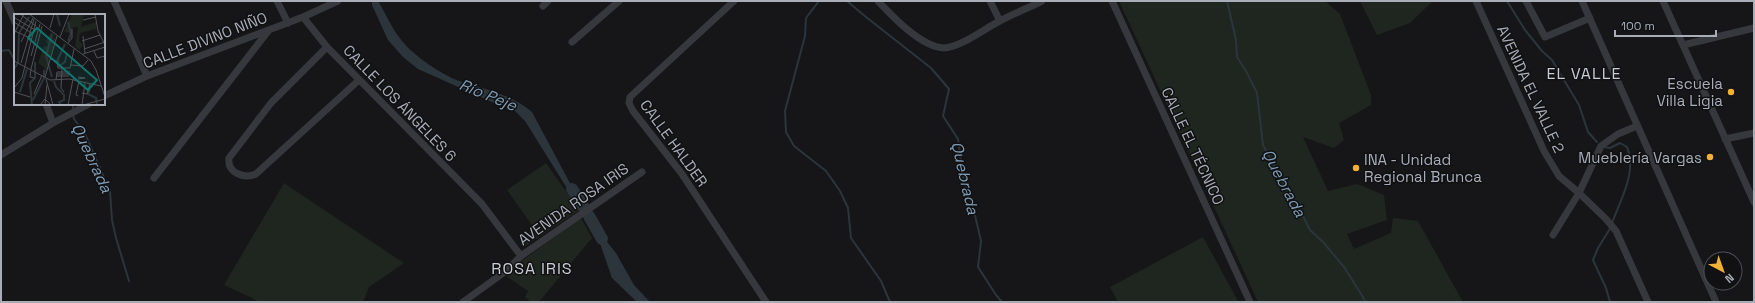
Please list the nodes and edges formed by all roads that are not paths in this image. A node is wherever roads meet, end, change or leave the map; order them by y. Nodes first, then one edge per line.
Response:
1 (6, 1) edge
2 (114, 1) edge
3 (277, 1) edge
4 (338, 1) edge
5 (548, 1) edge
6 (619, 1) edge
7 (734, 1) edge
8 (878, 1) edge
9 (990, 1) edge
10 (1042, 1) edge
11 (1112, 1) edge
12 (1476, 1) edge
13 (1526, 1) edge
14 (1582, 1) edge
15 (1663, 1) edge
16 (542, 6) dead end
17 (303, 17) junction
18 (1590, 18) junction
19 (14, 20) edge
20 (1000, 21) junction
21 (288, 23) junction
22 (1754, 28) edge
23 (269, 30) junction
24 (572, 42) dead end
25 (1683, 45) junction
26 (327, 47) junction
27 (147, 76) junction
28 (359, 80) junction
29 (105, 96) edge
30 (46, 105) edge
31 (87, 105) edge
32 (53, 123) junction
33 (1637, 126) junction
34 (1754, 132) edge
35 (1725, 139) junction
36 (1, 155) edge
37 (642, 172) dead end
38 (154, 178) dead end
39 (1579, 193) junction
40 (1754, 202) edge
41 (1553, 235) dead end
42 (521, 256) junction
43 (462, 302) edge
44 (766, 302) edge
45 (1250, 302) edge
46 (1648, 302) edge
47 (1716, 302) edge

1 - 19 street
2 - 27 street
3 - 21 street
4 - 17 street, CALLE DIVINO NIÑO
5 - 16 street
6 - 24 street
7 - 44 street, CALLE HALDER
8 - 20 street
9 - 20 street
10 - 20 street
11 - 45 street, CALLE EL TÉCNICO
12 - 39 street, AVENIDA EL VALLE 2
13 - 18 street
14 - 18 street
15 - 25 street
17 - 21 street, CALLE DIVINO NIÑO
17 - 26 street, CALLE LOS ÁNGELES 6
18 - 33 street
21 - 23 street, CALLE DIVINO NIÑO
22 - 25 street
23 - 27 street, CALLE DIVINO NIÑO
23 - 38 street
25 - 35 street
26 - 28 street, CALLE LOS ÁNGELES 6
26 - 28 street
27 - 29 street, CALLE DIVINO NIÑO
28 - 42 street, CALLE LOS ÁNGELES 6
30 - 32 street
31 - 32 street
32 - 36 street
33 - 39 street
33 - 47 street
34 - 35 street
35 - 40 street
37 - 42 street, AVENIDA ROSA IRIS
39 - 41 street
39 - 46 street, AVENIDA EL VALLE 2
42 - 43 street, AVENIDA ROSA IRIS

